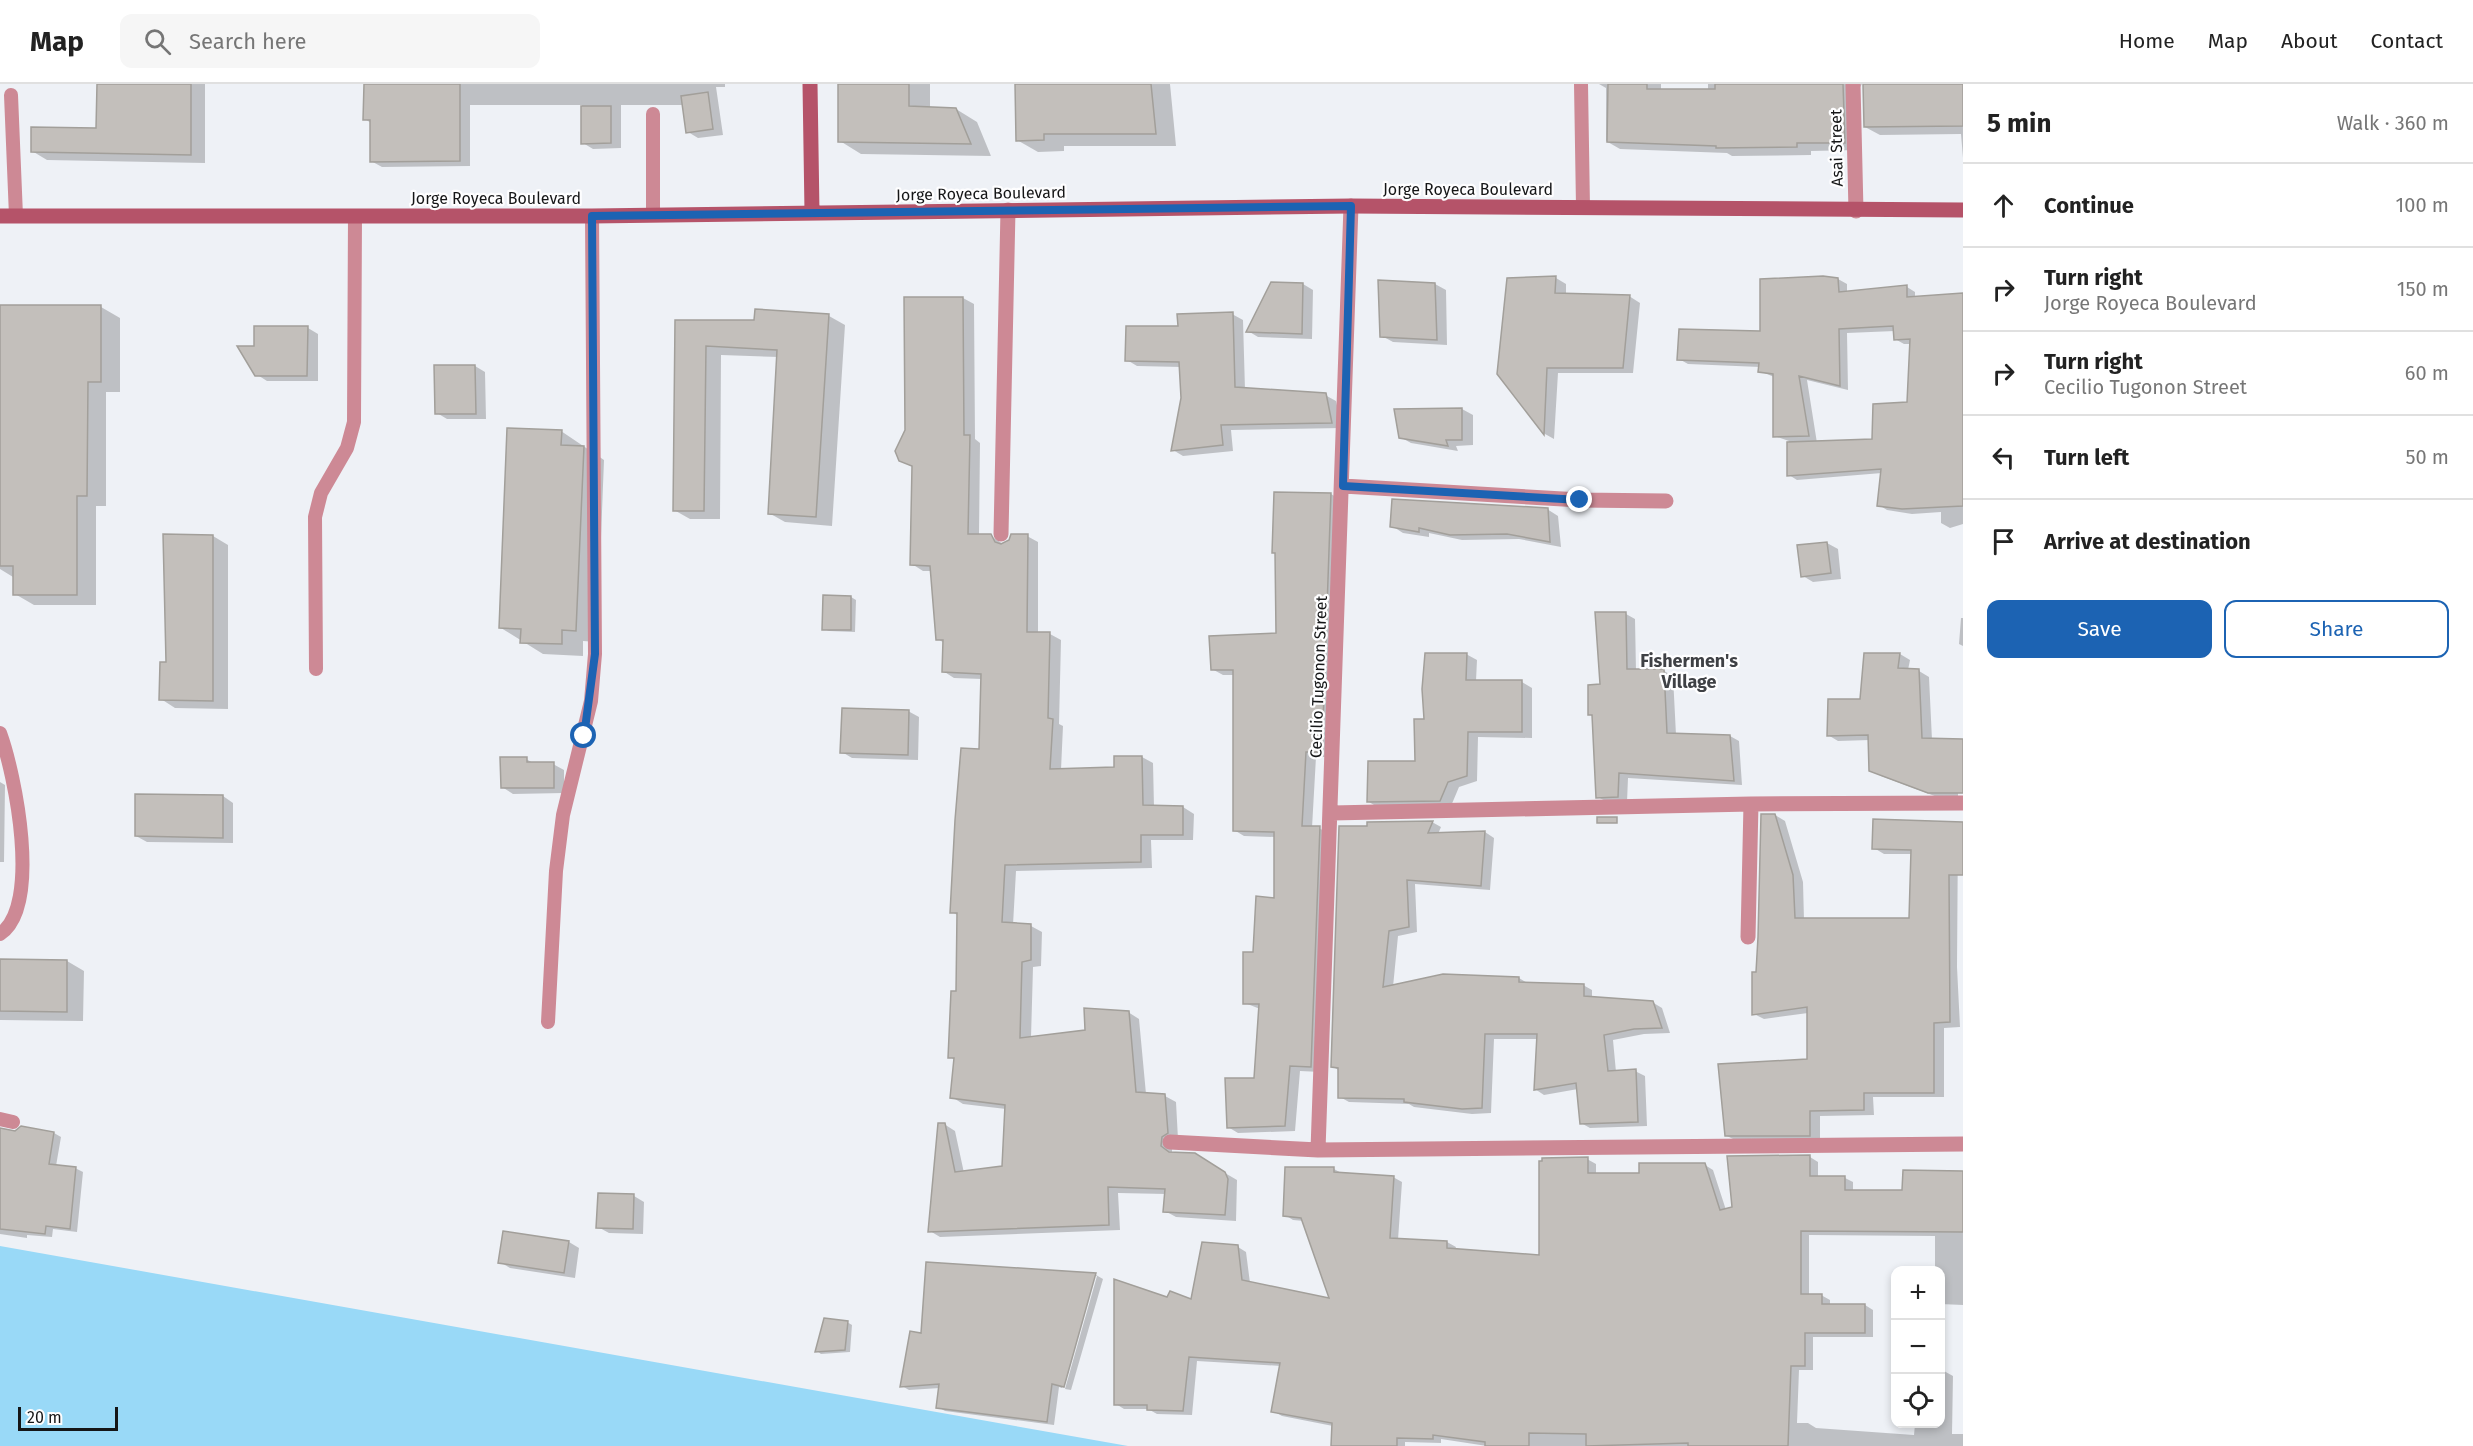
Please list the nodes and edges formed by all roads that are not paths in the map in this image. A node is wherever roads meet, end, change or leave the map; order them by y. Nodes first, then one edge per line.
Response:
1 (810, 84) edge
2 (1581, 84) edge
3 (1853, 84) edge
4 (11, 95) dead end
5 (653, 114) dead end
6 (1351, 206) junction
7 (1583, 207) junction
8 (1008, 210) junction
9 (1963, 210) edge
10 (1856, 211) junction
11 (812, 212) junction
12 (653, 214) junction
13 (8, 216) edge
14 (355, 216) junction
15 (592, 216) junction
16 (1343, 486) junction
17 (1666, 501) dead end
18 (1001, 534) dead end
19 (316, 669) dead end
20 (0, 733) edge
21 (1963, 802) edge
22 (1751, 804) junction
23 (1332, 813) junction
24 (0, 934) edge
25 (1748, 937) dead end
26 (548, 1022) dead end
27 (1170, 1142) dead end
28 (1963, 1144) edge
29 (1318, 1149) junction

1 - 11 street
2 - 7 lane
3 - 10 street, Asai Street
4 - 13 lane
5 - 12 lane
6 - 7 street, Jorge Royeca Boulevard
6 - 8 street, Jorge Royeca Boulevard
6 - 16 street, Cecilio Tugonon Street
7 - 10 street, Jorge Royeca Boulevard
8 - 11 street, Jorge Royeca Boulevard
8 - 18 street
9 - 10 street, Jorge Royeca Boulevard
11 - 12 street, Jorge Royeca Boulevard
12 - 15 street, Jorge Royeca Boulevard
13 - 14 street, Jorge Royeca Boulevard
14 - 15 street, Jorge Royeca Boulevard
14 - 19 lane
15 - 26 lane
16 - 17 street
16 - 23 street, Cecilio Tugonon Street
20 - 24 lane
21 - 22 street
22 - 23 street
22 - 25 street
23 - 29 street, Cecilio Tugonon Street
27 - 29 street
28 - 29 street

